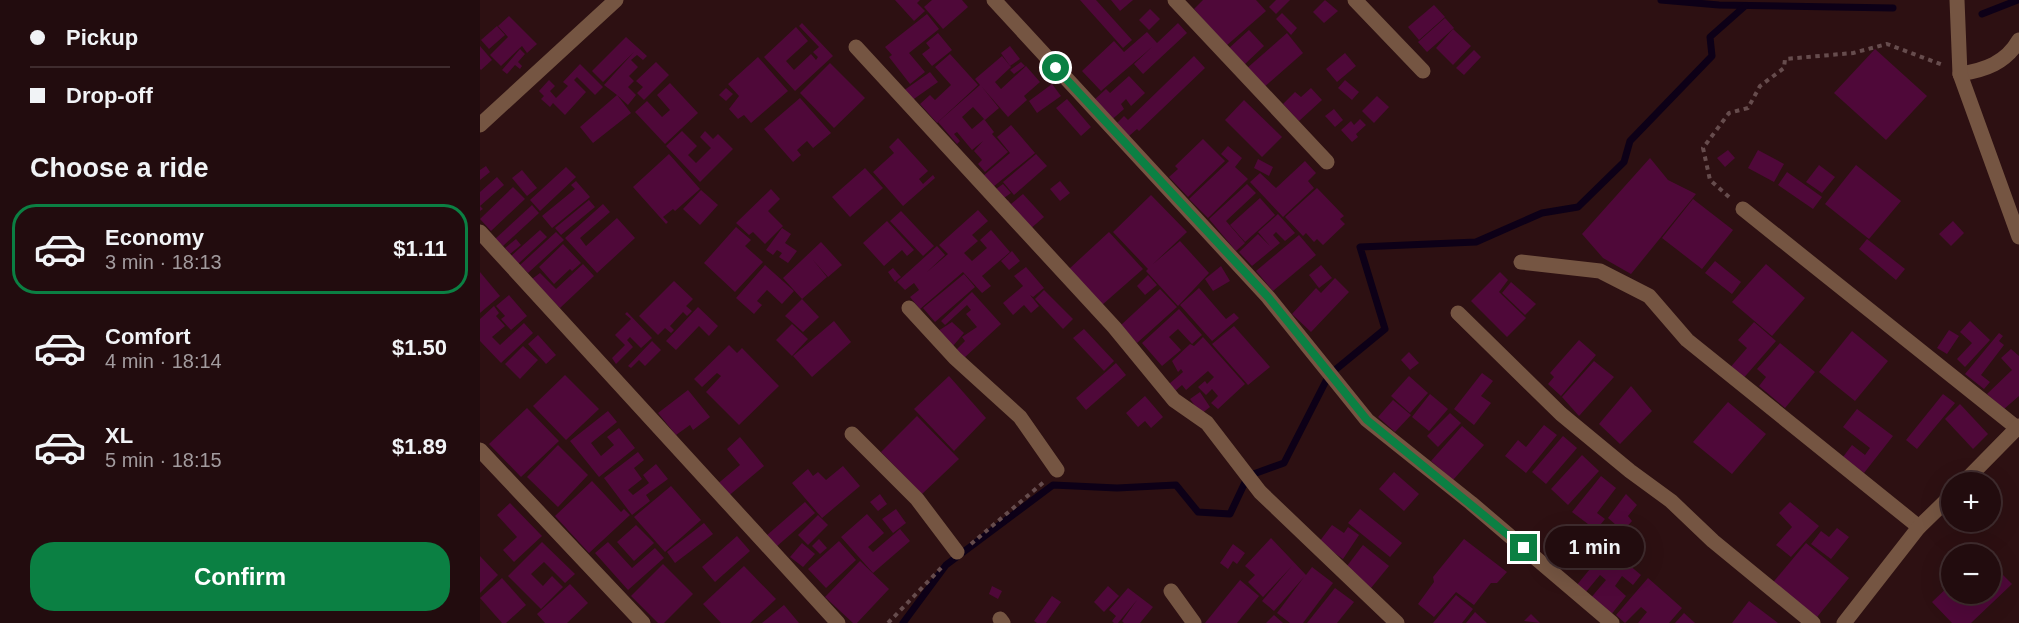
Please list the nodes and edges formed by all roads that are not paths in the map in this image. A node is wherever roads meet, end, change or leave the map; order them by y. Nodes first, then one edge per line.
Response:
1 (616, 0) edge
2 (994, 0) edge
3 (1175, 0) edge
4 (1355, 0) edge
5 (1957, 0) edge
6 (2019, 40) edge
7 (856, 47) dead end
8 (1423, 71) dead end
9 (1960, 74) junction
10 (480, 125) edge
11 (1327, 162) dead end
12 (1743, 209) road end
13 (480, 232) edge
14 (2019, 237) edge
15 (1521, 262) dead end
16 (909, 308) dead end
17 (1458, 313) dead end
18 (2018, 427) edge
19 (852, 434) dead end
20 (480, 450) edge
21 (1057, 470) dead end
22 (1974, 472) edge
23 (1941, 506) edge
24 (1919, 527) junction
25 (957, 552) dead end
26 (1171, 591) dead end
27 (643, 623) edge
28 (838, 623) edge
29 (1194, 623) edge
30 (1397, 623) edge
31 (1612, 623) edge
32 (1813, 623) edge
33 (1844, 623) edge

1 - 10 street
2 - 31 street
3 - 11 street
4 - 8 street
5 - 9 street
6 - 9 street
7 - 30 street
9 - 14 street
12 - 18 street
13 - 28 street
15 - 24 street
16 - 21 street
17 - 32 street
18 - 22 street
19 - 25 street
20 - 27 street
23 - 24 street
24 - 33 street
26 - 29 street

